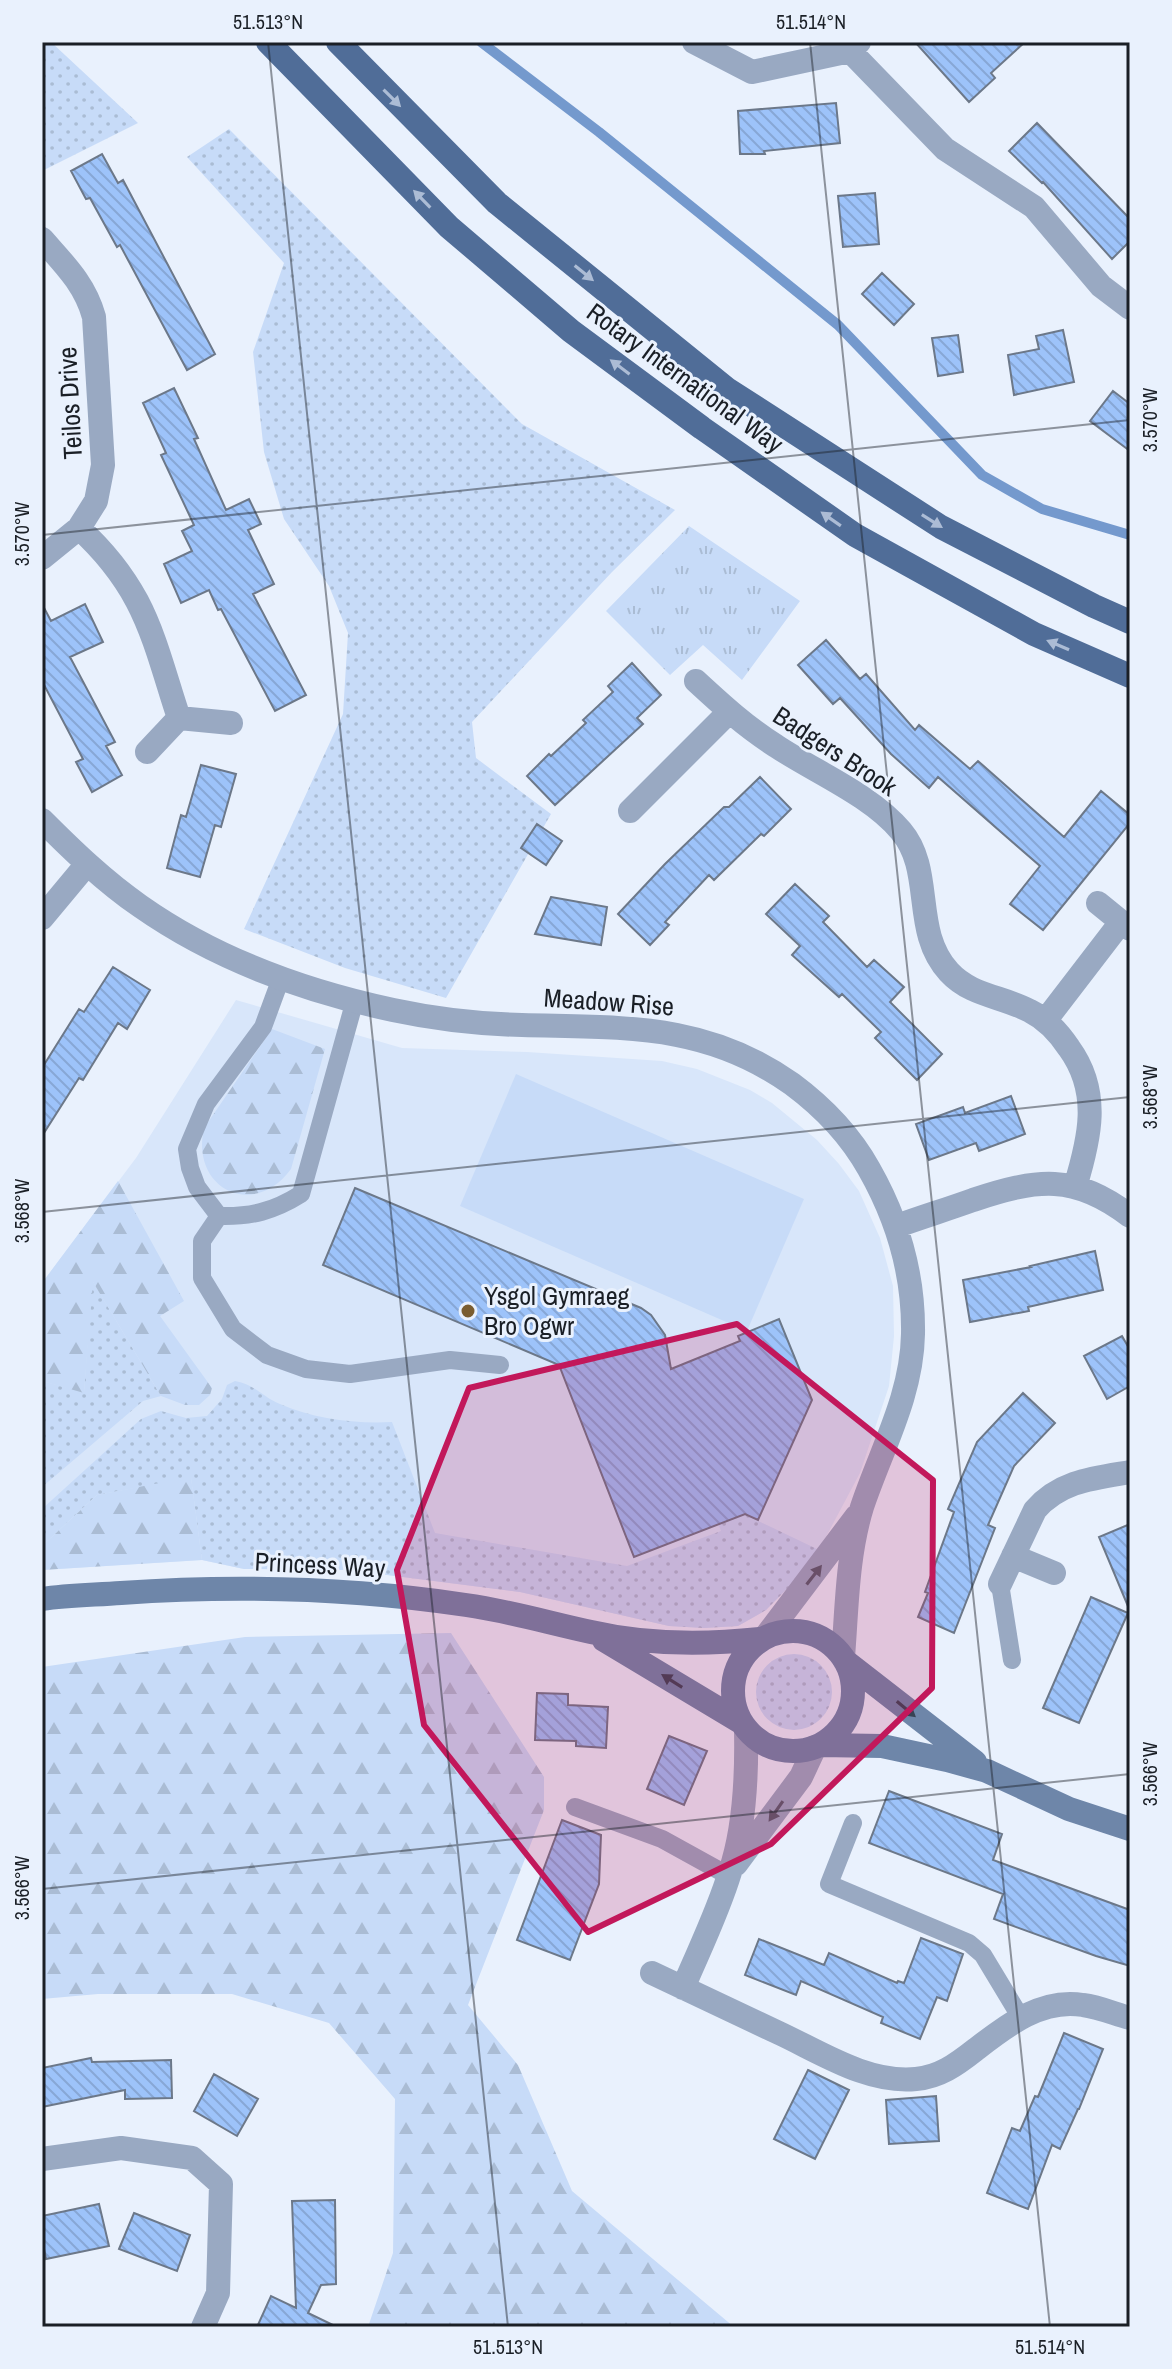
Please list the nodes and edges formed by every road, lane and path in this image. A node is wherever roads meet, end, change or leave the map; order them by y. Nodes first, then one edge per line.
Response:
1 (268, 42) edge
2 (338, 42) edge
3 (694, 42) edge
4 (854, 46) edge
5 (42, 239) edge
6 (1130, 308) edge
7 (79, 528) junction
8 (42, 558) edge
9 (1130, 622) edge
10 (1130, 676) edge
11 (696, 681) dead end
12 (729, 712) junction
13 (179, 718) junction
14 (231, 723) dead end
15 (147, 752) dead end
16 (630, 811) dead end
17 (42, 820) edge
18 (87, 864) junction
19 (1098, 903) dead end
20 (42, 918) edge
21 (1126, 926) edge
22 (281, 978) junction
23 (355, 1000) junction
24 (1045, 1021) junction
25 (1075, 1187) junction
26 (219, 1216) junction
27 (1130, 1216) edge
28 (897, 1226) junction
29 (500, 1365) dead end
30 (1130, 1472) edge
31 (862, 1509) junction
32 (1013, 1556) junction
33 (1054, 1573) dead end
34 (1000, 1584) joint
35 (42, 1599) edge
36 (591, 1632) junction
37 (763, 1638) junction
38 (844, 1659) junction
39 (1012, 1660) dead end
40 (743, 1725) junction
41 (818, 1746) junction
42 (987, 1771) junction
43 (575, 1807) dead end
44 (853, 1823) dead end
45 (1130, 1829) edge
46 (730, 1873) junction
47 (652, 1973) dead end
48 (683, 1988) junction
49 (1021, 2018) junction
50 (1130, 2018) edge
51 (42, 2159) edge
52 (203, 2327) edge

10 -> 1 main road, Rotary International Way
2 -> 9 main road, Rotary International Way
3 - 4 street
4 - 6 street
5 - 7 street, Teilos Drive
7 - 8 street, Teilos Drive
7 - 13 street
11 - 12 street, Badgers Brook
12 - 16 street
12 - 24 street, Badgers Brook
13 - 14 street
13 - 15 street
17 - 18 street, Meadow Rise
18 - 20 street
18 - 22 street, Meadow Rise
19 - 21 street
21 - 24 street
22 - 23 street, Meadow Rise
22 - 26 lane
23 - 26 lane
23 - 28 street, Meadow Rise
24 - 25 street, Badgers Brook
25 - 27 street
25 - 28 street
26 - 29 lane
28 - 31 street, Meadow Rise
30 - 32 street
37 -> 31 street, Meadow Rise
31 - 38 street, Meadow Rise
32 - 33 street
32 - 34 street
34 - 39 lane
35 - 36 street, Princess Way
36 - 37 street, Princess Way
40 -> 36 street, Princess Way
37 - 38 street, Princess Way
37 - 40 street
38 - 41 street
38 -> 42 street, Princess Way
40 - 41 street, Princess Way
40 - 46 street
41 - 42 street, Princess Way
41 -> 46 street
42 - 45 street, Princess Way
43 - 46 lane
44 - 49 lane
46 - 48 street
47 - 48 street
48 - 49 street
49 - 50 street
51 - 52 street

